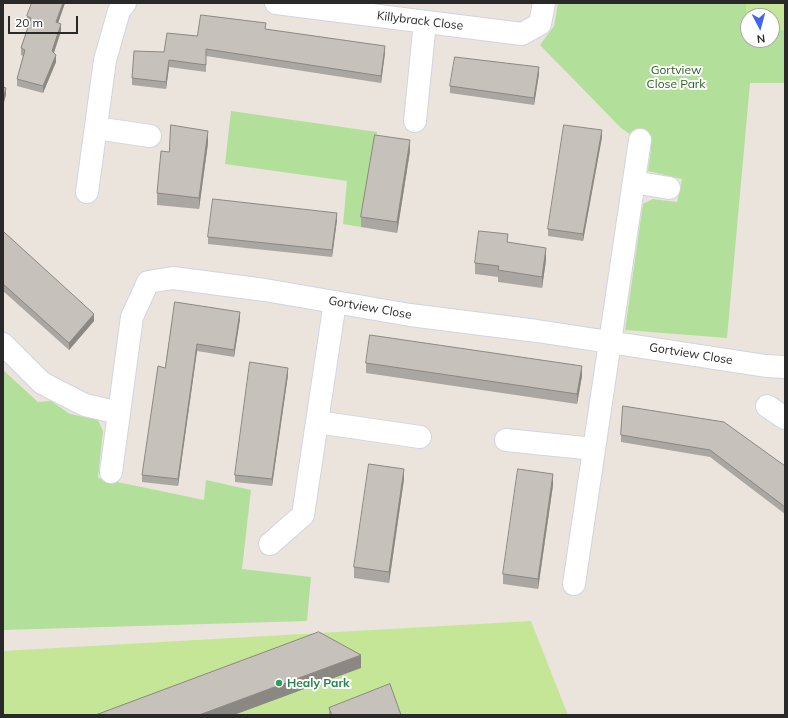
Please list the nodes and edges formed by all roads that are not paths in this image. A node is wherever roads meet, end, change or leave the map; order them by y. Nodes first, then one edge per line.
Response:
1 (125, 3) edge
2 (276, 3) edge
3 (544, 3) edge
4 (340, 7) edge
5 (425, 22) junction
6 (415, 121) dead end
7 (96, 128) junction
8 (150, 136) dead end
9 (640, 140) dead end
10 (634, 182) junction
11 (669, 188) dead end
12 (87, 192) dead end
13 (335, 302) junction
14 (610, 342) junction
15 (3, 344) edge
16 (785, 367) edge
17 (767, 406) dead end
18 (119, 414) junction
19 (785, 418) edge
20 (317, 422) junction
21 (420, 437) dead end
22 (506, 440) dead end
23 (594, 449) junction
24 (111, 472) dead end
25 (270, 544) dead end
26 (574, 584) dead end

1 - 7 street
2 - 4 street, Killybrack Close
3 - 5 street, Killybrack Close
4 - 5 street, Killybrack Close
5 - 6 street
7 - 8 street
7 - 12 street
9 - 10 street
10 - 11 street
10 - 14 street
13 - 14 street, Gortview Close
13 - 18 street, Gortview Close
13 - 20 street
14 - 16 street, Gortview Close
14 - 23 street
15 - 18 street
17 - 19 street
18 - 24 street, Gortview Close
20 - 21 street
20 - 25 street
22 - 23 street
23 - 26 street

